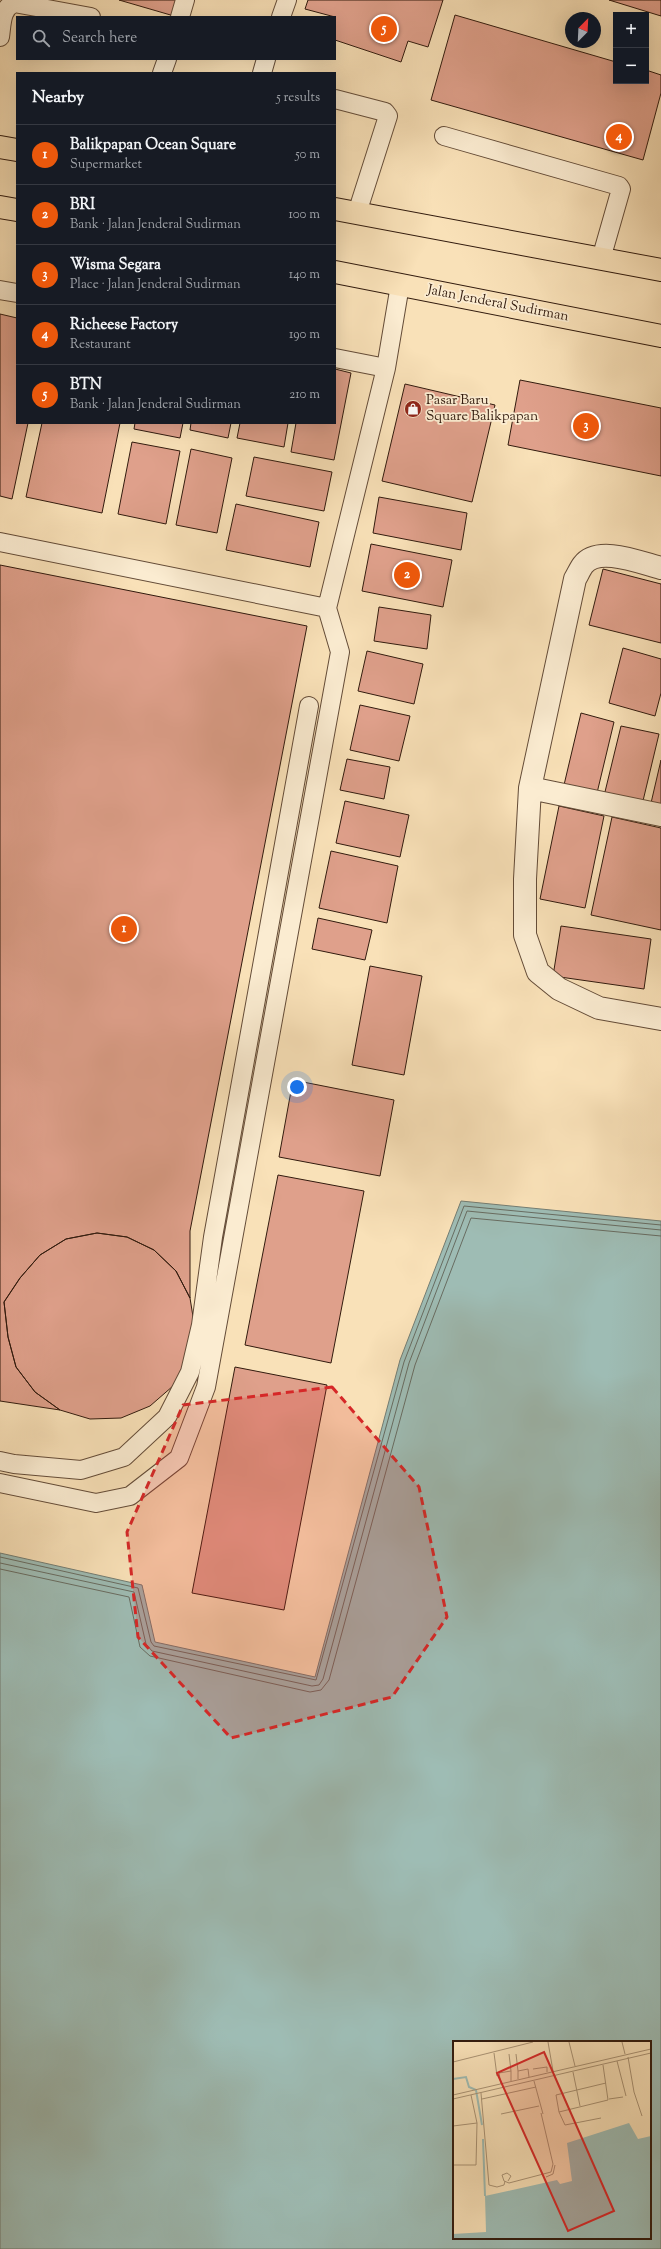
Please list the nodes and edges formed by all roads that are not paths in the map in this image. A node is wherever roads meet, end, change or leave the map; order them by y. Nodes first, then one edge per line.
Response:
1 (185, 0) edge
2 (287, 0) edge
3 (86, 16) edge
4 (180, 16) edge
5 (281, 16) edge
6 (0, 37) edge
7 (167, 60) edge
8 (266, 60) edge
9 (162, 72) edge
10 (262, 72) edge
11 (336, 99) edge
12 (444, 136) dead end
13 (0, 147) edge
14 (16, 150) edge
15 (0, 207) edge
16 (336, 209) edge
17 (16, 210) edge
18 (356, 213) junction
19 (601, 259) junction
20 (661, 270) edge
21 (336, 272) edge
22 (400, 285) junction
23 (0, 290) edge
24 (16, 293) edge
25 (661, 336) edge
26 (336, 358) edge
27 (386, 368) junction
28 (0, 542) edge
29 (661, 568) edge
30 (327, 608) junction
31 (310, 706) dead end
32 (530, 788) junction
33 (661, 815) edge
34 (661, 1019) edge
35 (0, 1461) edge
36 (0, 1483) edge

1 - 4 lane
2 - 5 lane
3 - 6 lane
7 - 9 lane
8 - 10 lane
11 - 18 lane
12 - 19 lane
13 - 14 highway
15 - 17 highway
16 - 18 highway
18 - 19 highway
19 - 20 highway
21 - 22 highway, Jalan Jenderal Sudirman
22 - 25 highway, Jalan Jenderal Sudirman
22 - 27 lane
23 - 24 lane
26 - 27 lane
27 - 30 lane
28 - 30 lane
29 - 32 street
30 - 36 lane
31 - 35 lane
32 - 33 street
32 - 34 street

